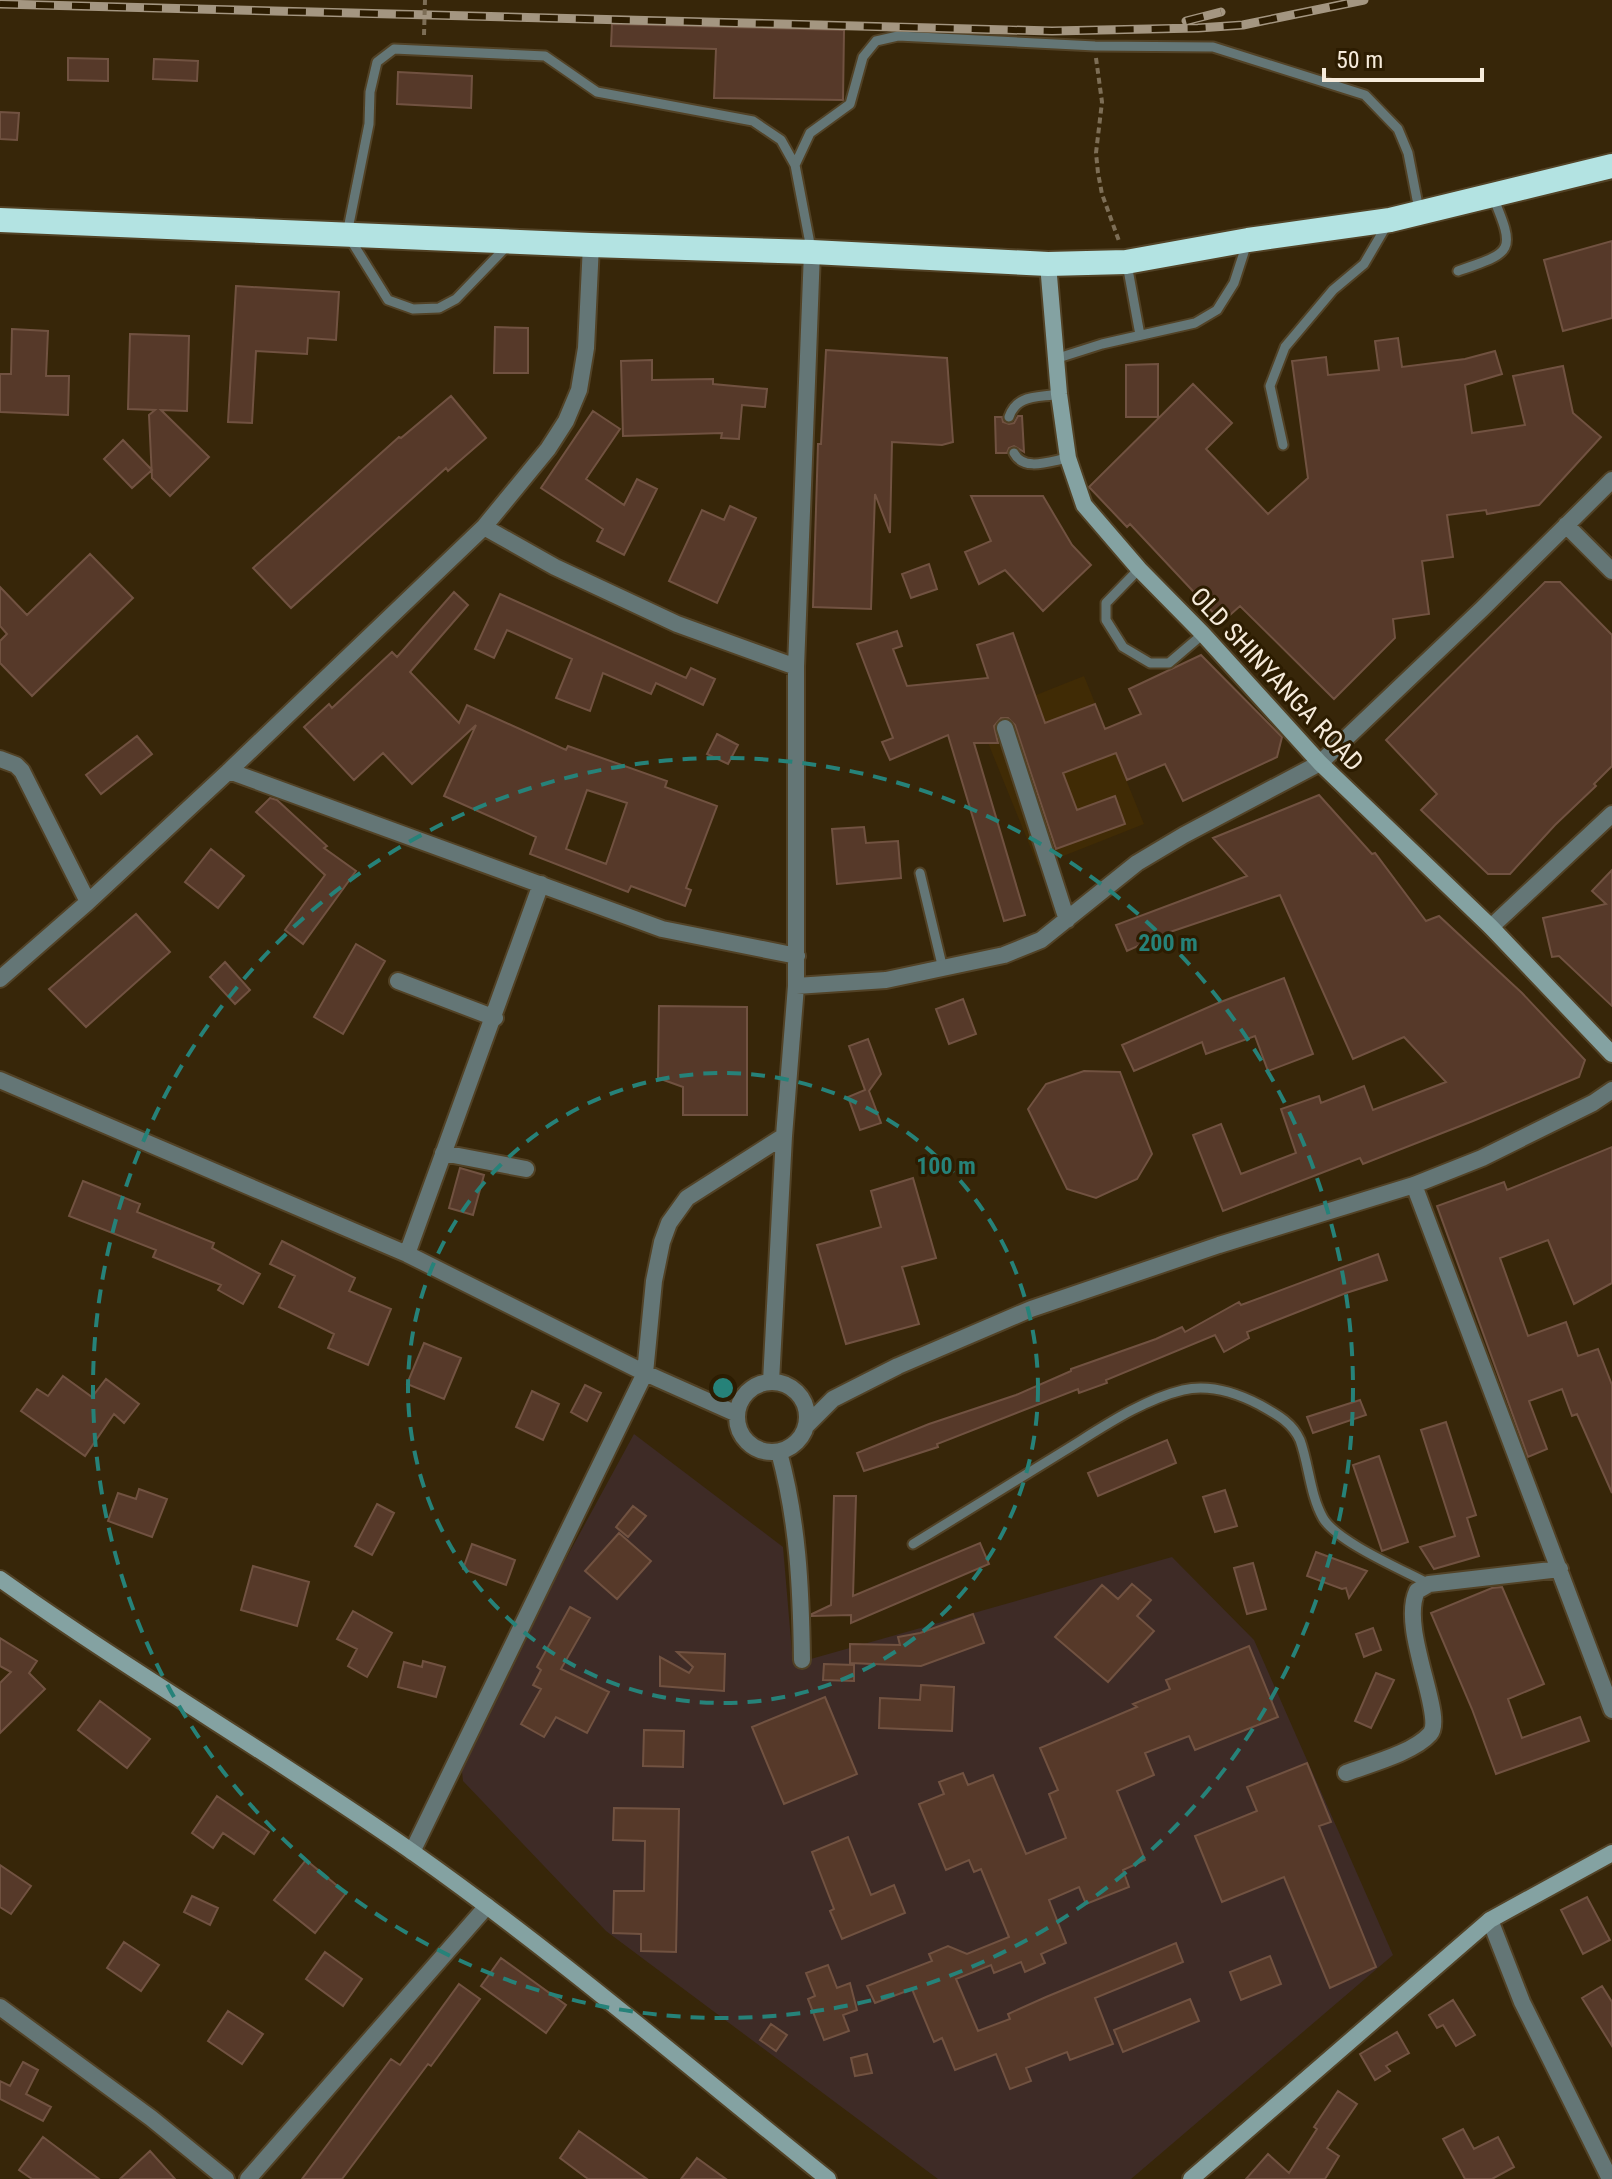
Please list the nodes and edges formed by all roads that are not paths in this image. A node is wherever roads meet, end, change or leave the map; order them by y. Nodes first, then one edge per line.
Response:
1 (795, 165) junction
2 (1612, 166) edge
3 (1492, 194) junction
4 (1420, 213) junction
5 (0, 220) edge
6 (1390, 220) junction
7 (347, 234) junction
8 (1248, 240) junction
9 (510, 242) junction
10 (591, 245) junction
11 (812, 252) junction
12 (1126, 262) junction
13 (1048, 264) junction
14 (1458, 271) dead end
15 (1140, 335) junction
16 (1055, 359) junction
17 (1059, 394) junction
18 (1009, 417) dead end
19 (1283, 445) dead end
20 (1014, 453) dead end
21 (1068, 458) junction
22 (1612, 480) edge
23 (1566, 525) junction
24 (484, 527) junction
25 (1139, 569) junction
26 (1612, 571) edge
27 (1203, 634) junction
28 (796, 667) junction
29 (1005, 728) dead end
30 (0, 759) edge
31 (1320, 763) junction
32 (229, 771) junction
33 (1612, 814) edge
34 (920, 873) dead end
35 (541, 884) junction
36 (88, 902) junction
37 (1067, 920) junction
38 (1491, 927) junction
39 (797, 956) junction
40 (943, 969) junction
41 (0, 979) edge
42 (398, 981) dead end
43 (796, 986) junction
44 (495, 1018) junction
45 (1612, 1054) edge
46 (0, 1080) edge
47 (1612, 1090) edge
48 (784, 1136) junction
49 (443, 1153) junction
50 (526, 1169) dead end
51 (1414, 1185) junction
52 (407, 1254) junction
53 (645, 1373) junction
54 (771, 1382) junction
55 (737, 1414) junction
56 (807, 1425) junction
57 (779, 1452) junction
58 (913, 1544) dead end
59 (1560, 1569) junction
60 (0, 1579) edge
61 (1429, 1584) junction
62 (802, 1660) dead end
63 (1612, 1710) edge
64 (1346, 1773) dead end
65 (412, 1852) junction
66 (1612, 1853) edge
67 (487, 1906) junction
68 (1490, 1920) junction
69 (0, 2007) edge
70 (226, 2179) edge
71 (248, 2179) edge
72 (828, 2179) edge
73 (1191, 2179) edge
74 (1610, 2179) edge

1 - 4 lane
1 - 7 lane
1 - 11 lane
2 - 3 highway
3 - 4 highway
3 - 14 lane
4 - 6 highway
5 - 7 highway
6 - 8 highway
6 - 19 lane
7 - 9 highway
7 - 9 lane
8 - 12 highway
8 - 15 lane
9 - 10 highway
10 - 11 highway
10 - 24 street
11 - 13 highway
11 - 28 street
12 - 13 highway
12 - 15 lane
13 - 16 street, OLD SHINYANGA ROAD
15 - 16 lane
16 - 17 street, OLD SHINYANGA ROAD
17 - 18 lane
17 - 21 street, OLD SHINYANGA ROAD
20 - 21 lane
21 - 25 street, OLD SHINYANGA ROAD
22 - 23 street
23 - 26 street
23 - 31 street
24 - 28 street
24 - 32 street
25 - 27 street, OLD SHINYANGA ROAD
25 - 27 lane
27 - 31 street, OLD SHINYANGA ROAD
28 - 39 street
29 - 37 street
30 - 36 street
31 - 37 street
31 - 38 street, OLD SHINYANGA ROAD
32 - 35 street
32 - 36 street
33 - 38 street
34 - 40 lane
35 - 39 street
35 - 44 street
36 - 41 street
37 - 40 street
38 - 45 street, OLD SHINYANGA ROAD
39 - 43 street
40 - 43 street
42 - 44 street
43 - 48 street
44 - 49 street
46 - 52 street
47 - 51 street
48 - 53 street
48 - 54 street
49 - 50 street
49 - 52 street
51 - 56 street
51 - 59 street
52 - 53 street
53 - 55 street
53 - 65 street
54 - 55 street
54 - 56 street
55 - 57 street
56 - 57 street
57 - 62 street
58 - 61 lane
59 - 61 street
59 - 63 street
60 - 65 street
61 - 64 street
65 - 67 street
66 - 68 street
67 - 71 street
67 - 72 street
68 - 73 street
68 - 74 street
69 - 70 street

